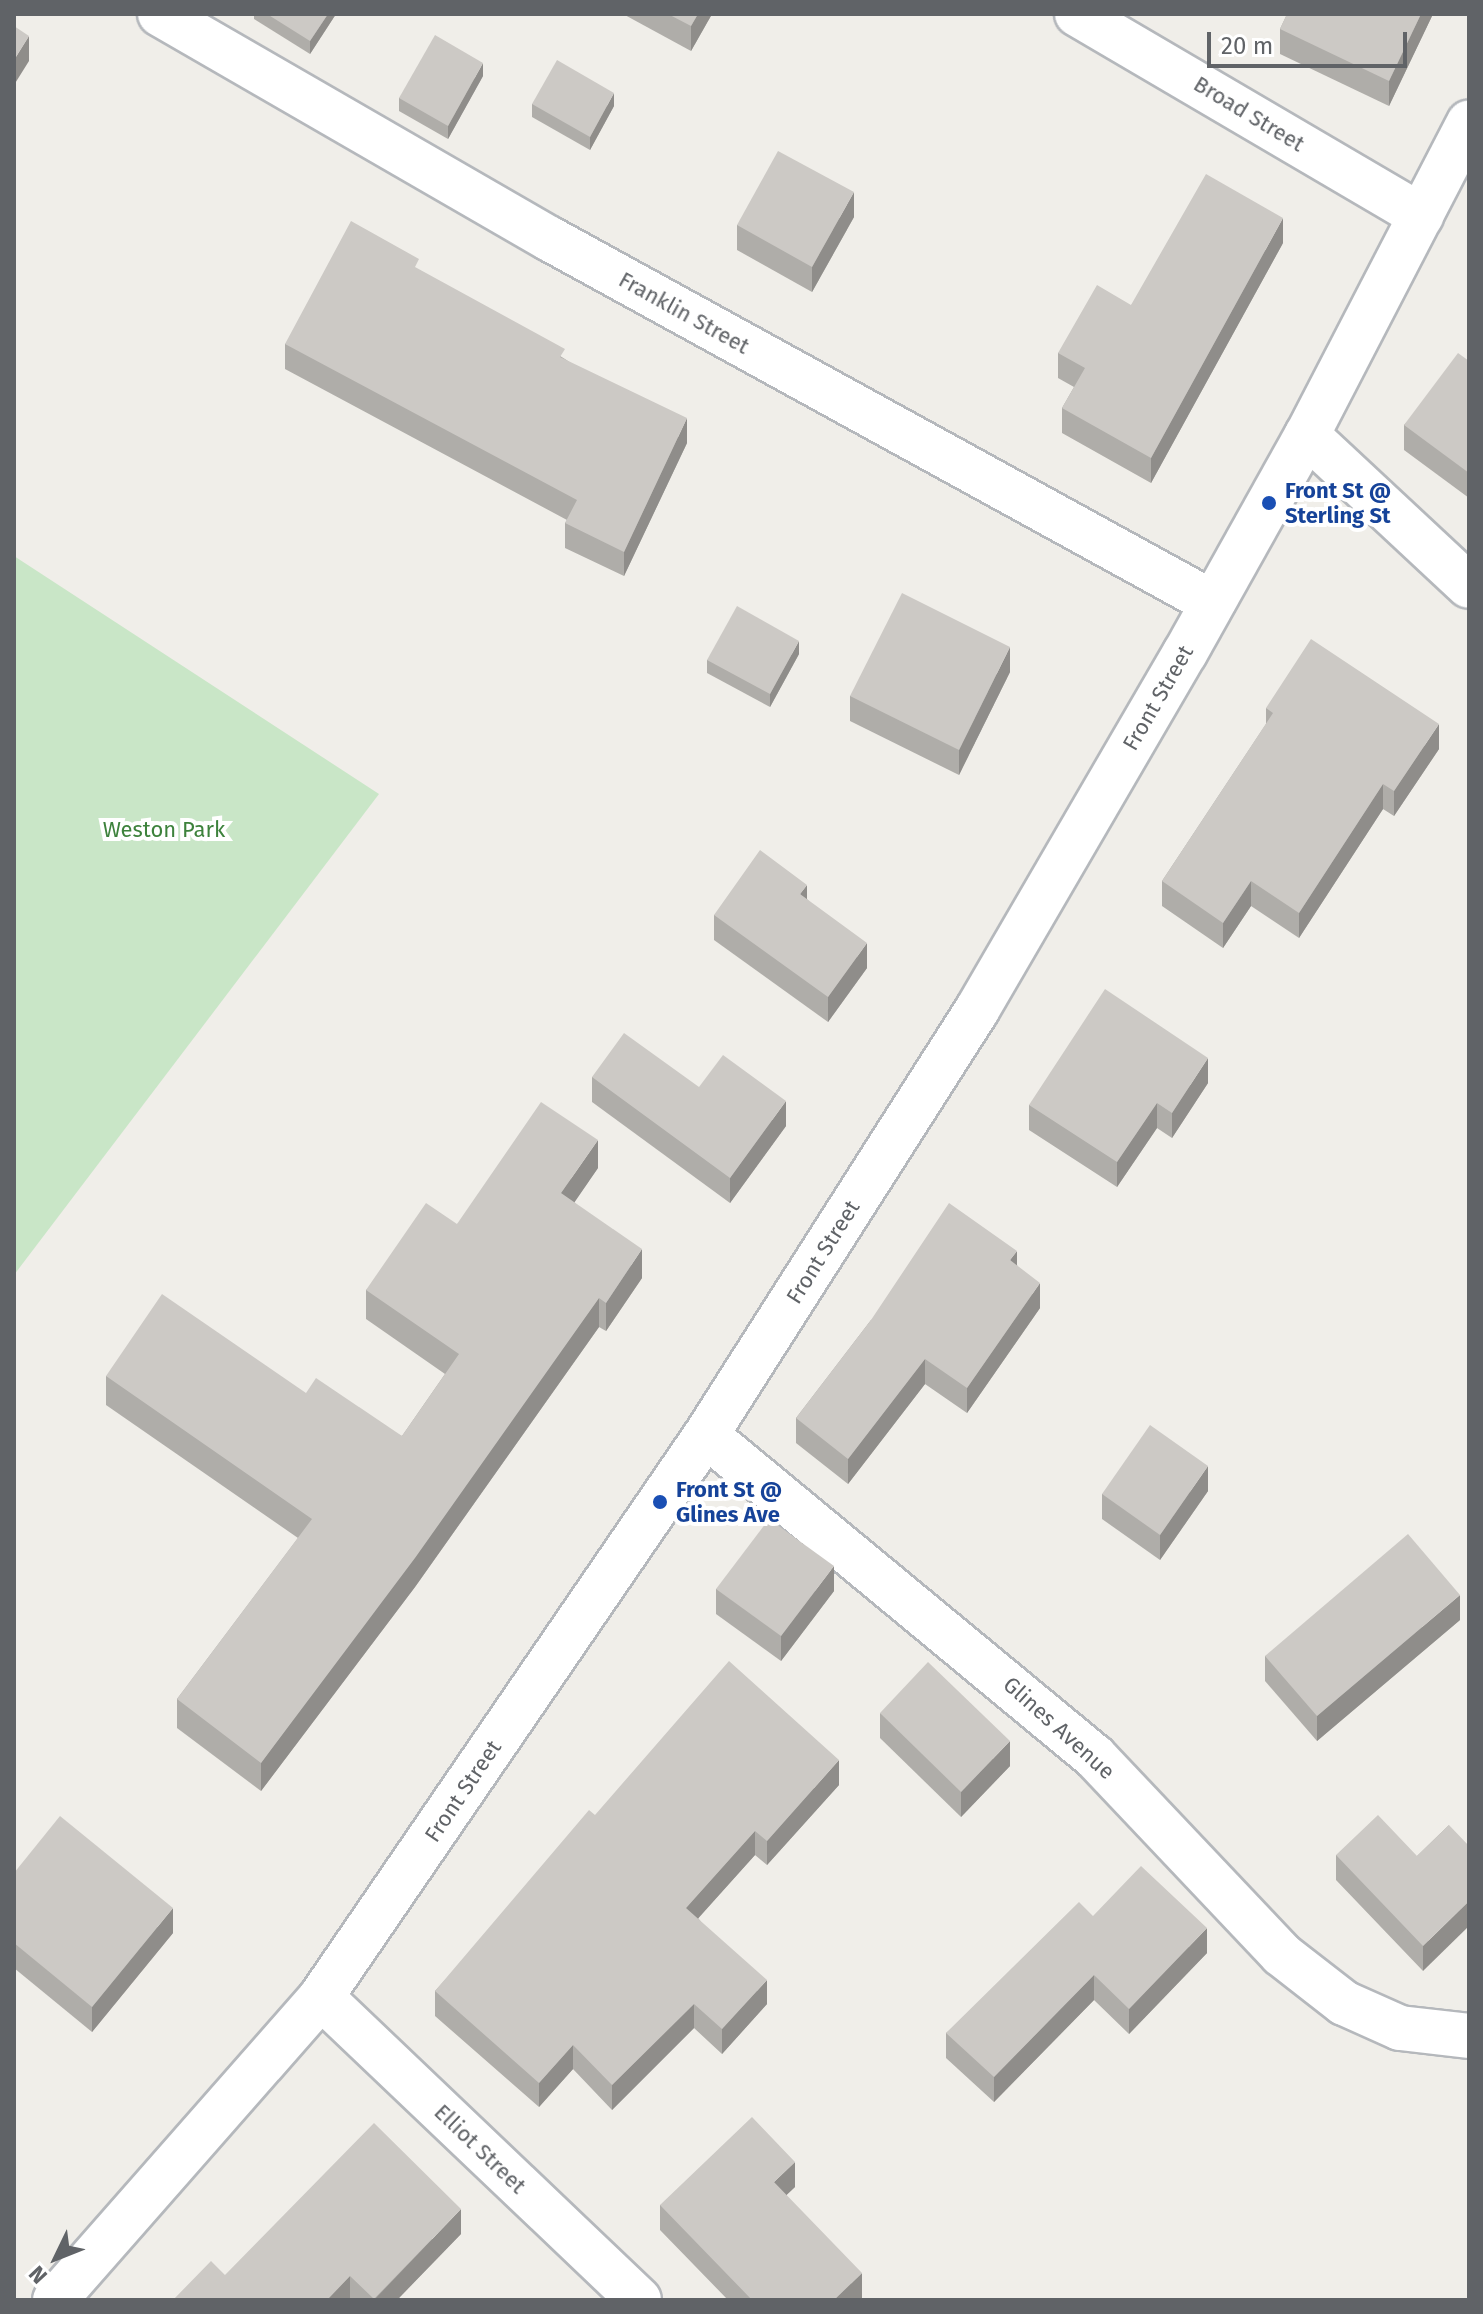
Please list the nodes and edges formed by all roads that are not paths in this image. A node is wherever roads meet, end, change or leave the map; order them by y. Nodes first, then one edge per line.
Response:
1 (160, 14) edge
2 (1077, 14) edge
3 (1469, 123) edge
4 (1421, 216) junction
5 (1307, 435) junction
6 (1469, 586) edge
7 (1213, 603) junction
8 (706, 1435) junction
9 (321, 1997) junction
10 (1469, 2036) edge
11 (55, 2300) edge
12 (639, 2300) edge

1 - 7 street, Franklin Street
2 - 4 street, Broad Street
3 - 4 street, Front Street
4 - 5 street, Front Street
5 - 6 street
5 - 7 street, Front Street
7 - 8 street, Front Street
8 - 9 street, Front Street
8 - 10 street, Glines Avenue
9 - 11 street, Front Street
9 - 12 street, Elliot Street

